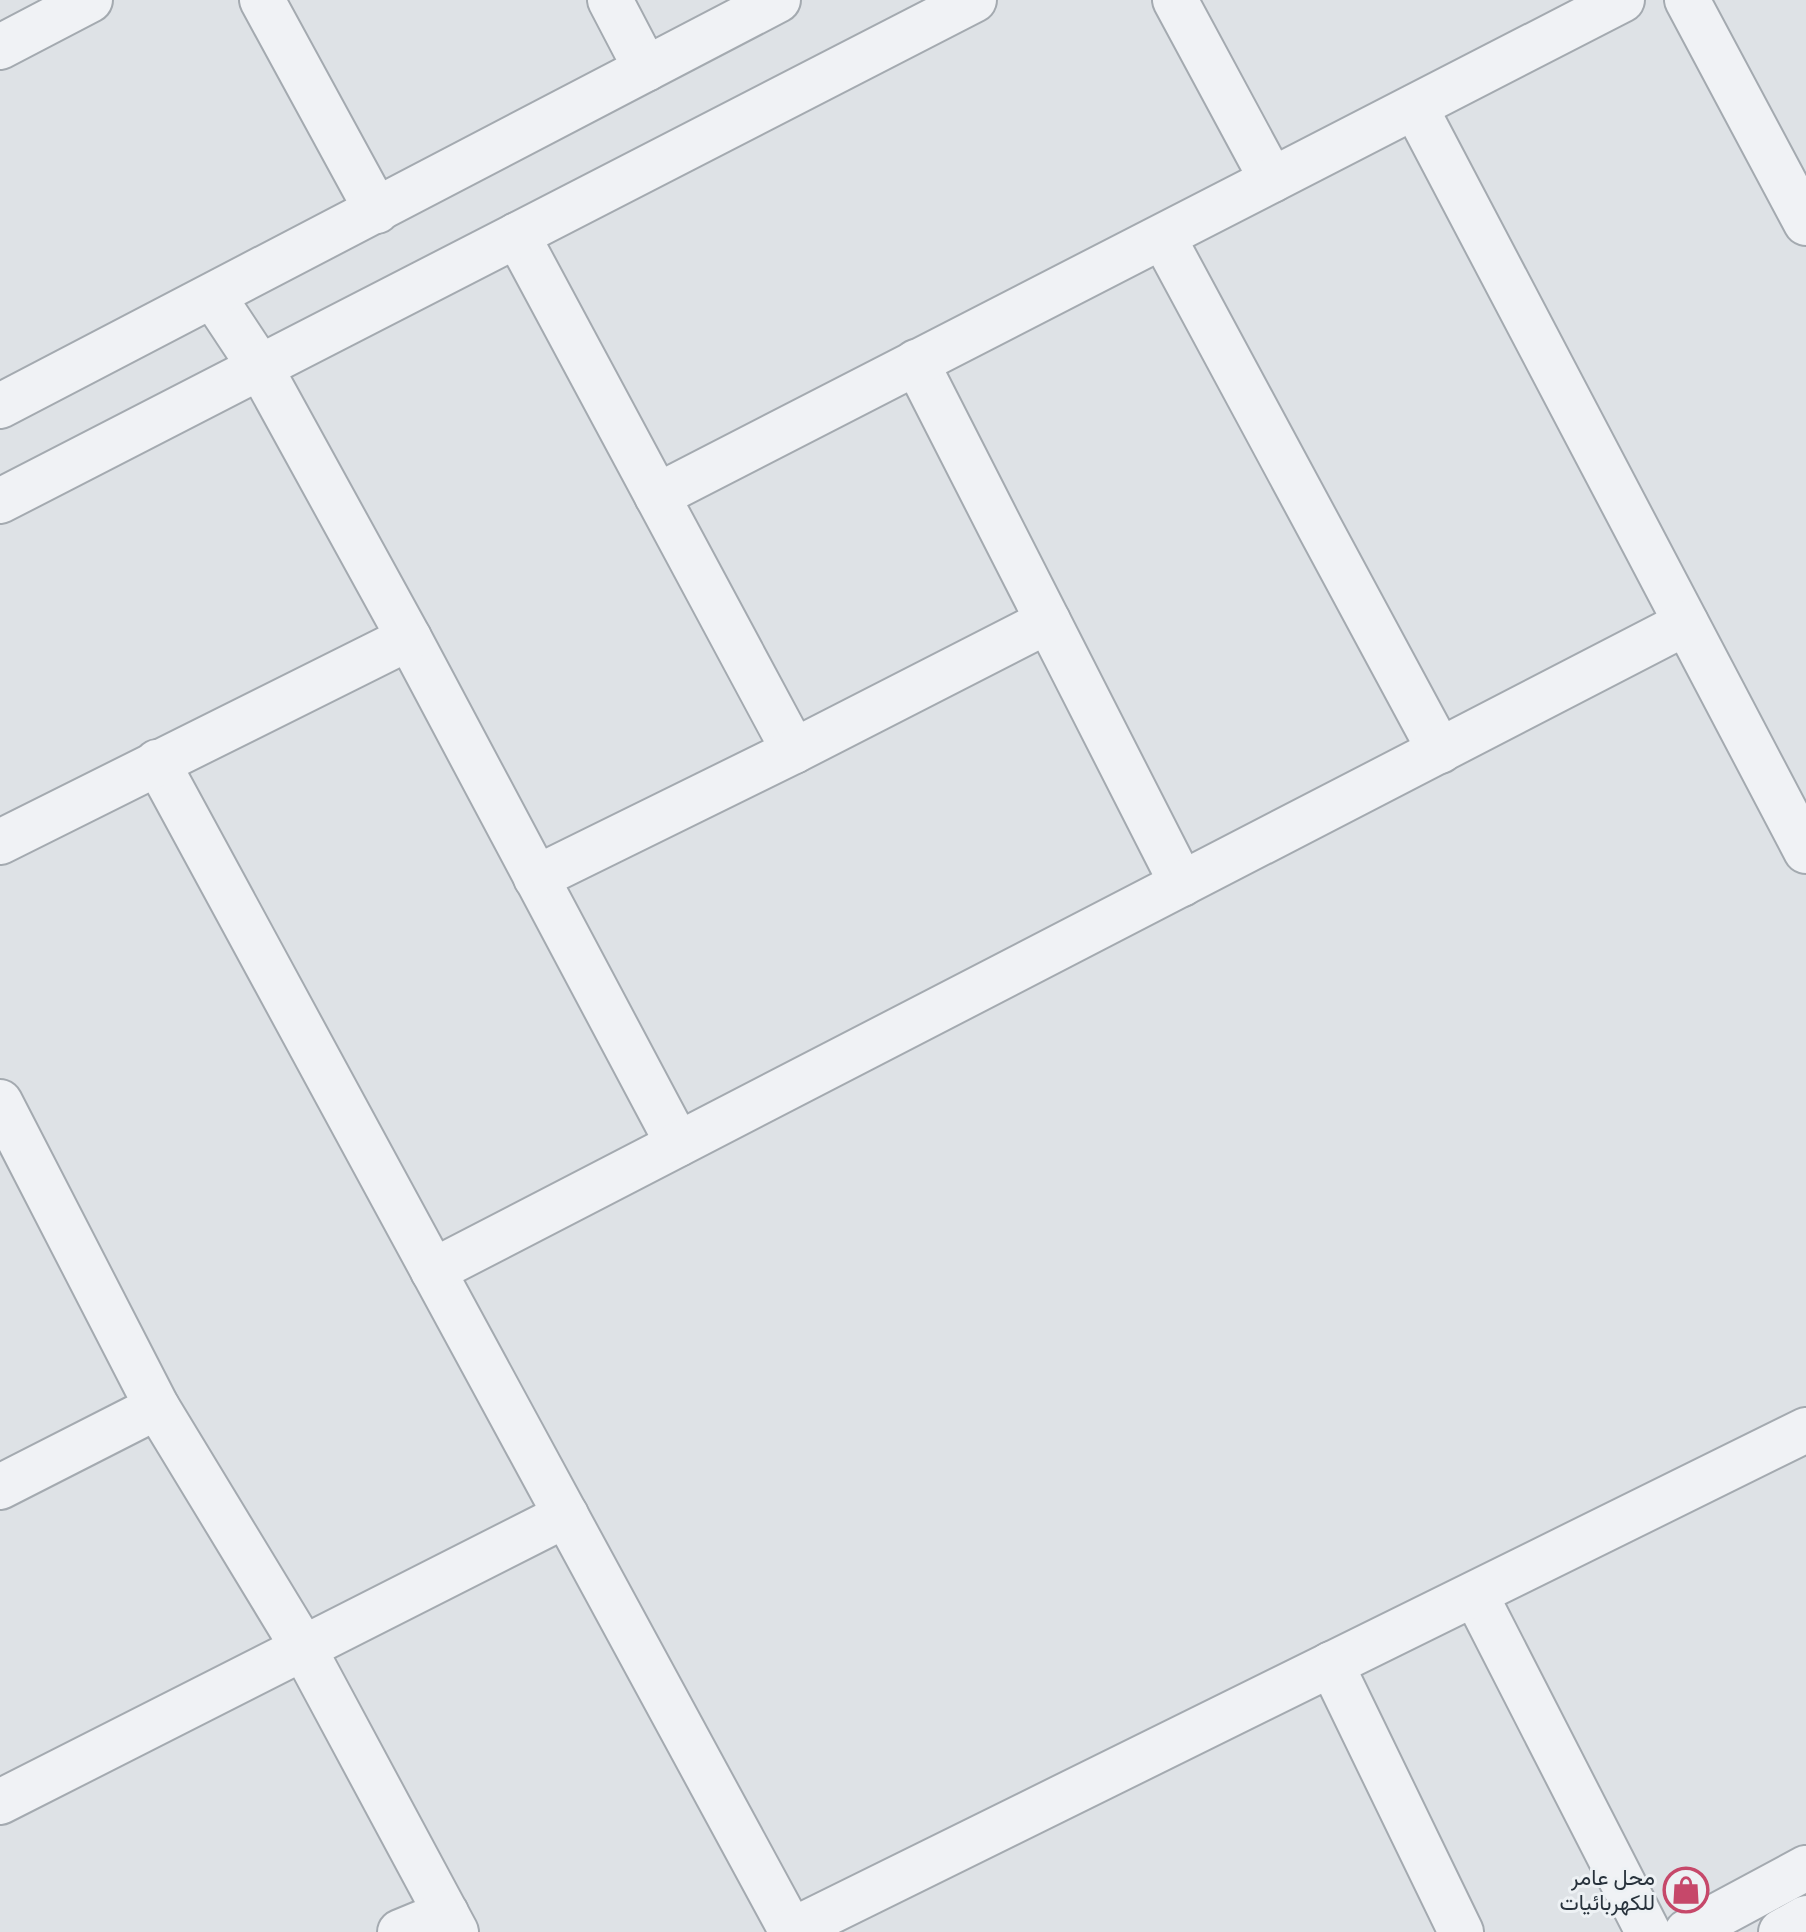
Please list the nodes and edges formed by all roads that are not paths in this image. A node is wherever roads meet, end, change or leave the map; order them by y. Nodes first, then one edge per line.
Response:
1 (90, 0) edge
2 (262, 0) edge
3 (610, 0) edge
4 (778, 0) edge
5 (974, 0) edge
6 (1175, 0) edge
7 (1622, 0) edge
8 (1687, 0) edge
9 (0, 47) edge
10 (646, 69) junction
11 (1415, 107) junction
12 (1272, 180) junction
13 (377, 211) junction
14 (1806, 223) edge
15 (517, 235) junction
16 (1163, 237) junction
17 (213, 296) junction
18 (916, 362) junction
19 (260, 367) junction
20 (0, 406) edge
21 (657, 496) junction
22 (0, 501) edge
23 (1048, 621) junction
24 (1686, 623) junction
25 (409, 638) junction
26 (794, 751) junction
27 (1440, 751) junction
28 (157, 762) junction
29 (0, 842) edge
30 (1806, 851) edge
31 (536, 878) junction
32 (1182, 884) junction
33 (0, 1102) edge
34 (678, 1144) junction
35 (14, 1162) edge
36 (433, 1271) junction
37 (157, 1407) junction
38 (1806, 1430) edge
39 (0, 1487) edge
40 (566, 1515) junction
41 (1475, 1594) junction
42 (304, 1649) junction
43 (1331, 1664) junction
44 (0, 1802) edge
45 (1806, 1868) edge
46 (1806, 1918) edge
47 (451, 1922) edge
48 (400, 1932) edge
49 (792, 1932) edge
50 (1461, 1932) edge
51 (1648, 1932) edge
52 (1687, 1932) edge
53 (1781, 1932) edge

1 - 9 street
2 - 13 street
3 - 10 street
4 - 10 street
5 - 15 street
6 - 12 street
7 - 11 street
8 - 14 street
10 - 13 street
11 - 12 street
11 - 24 street
12 - 16 street
13 - 17 street
15 - 19 street
15 - 21 street
16 - 18 street
16 - 27 street
17 - 19 street
17 - 20 street
18 - 21 street
18 - 23 street
19 - 22 street
19 - 25 street
21 - 26 street
23 - 26 street
23 - 32 street
24 - 27 street
24 - 30 street
25 - 28 street
25 - 31 street
26 - 31 street
27 - 32 street
28 - 29 street
28 - 36 street
31 - 34 street
32 - 34 street
33 - 35 street
34 - 36 street
35 - 37 street
36 - 40 street
37 - 39 street
37 - 42 street
38 - 41 street
40 - 42 street
40 - 49 street
41 - 43 street
41 - 51 street
42 - 44 street
42 - 47 street
43 - 49 street
43 - 50 street
45 - 52 street
46 - 53 street
47 - 48 street

